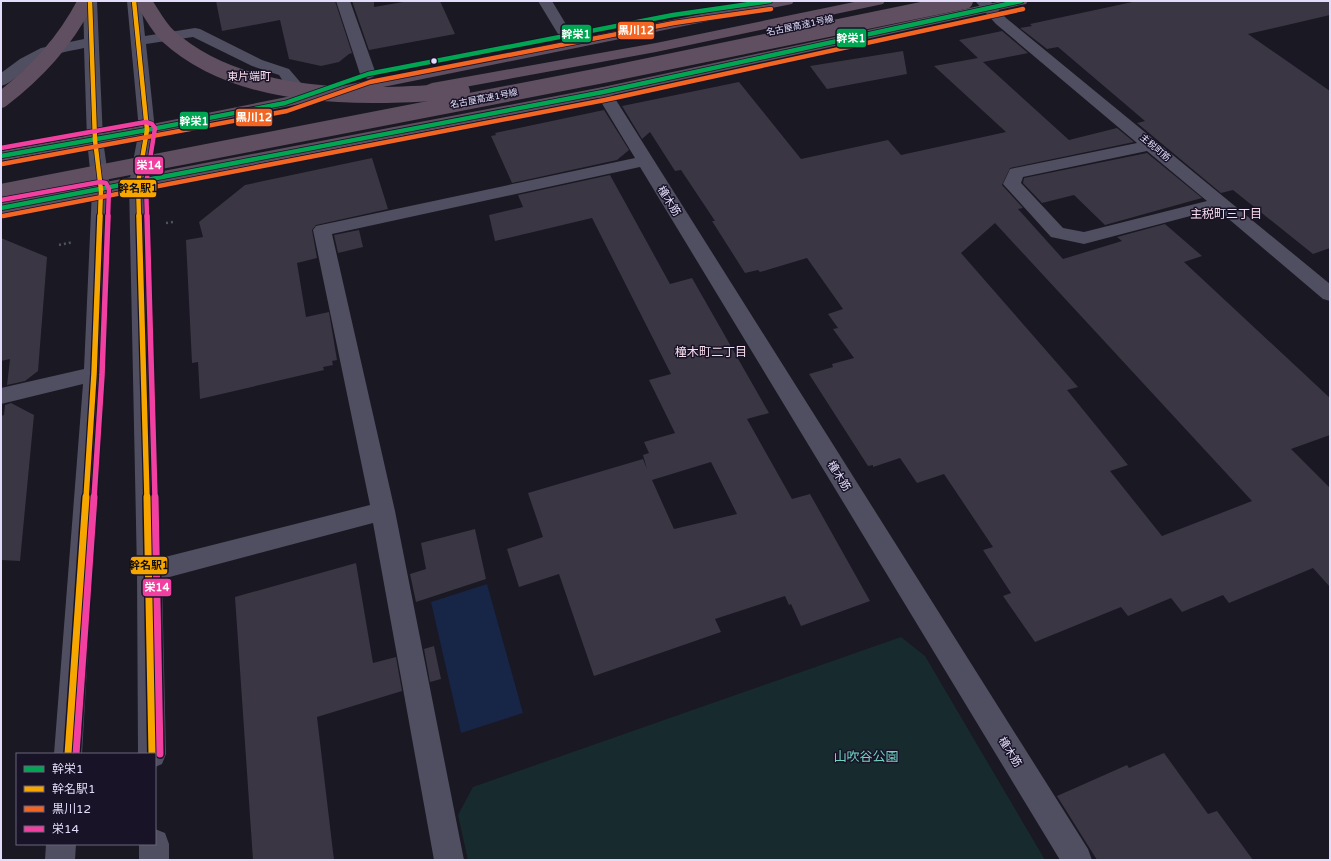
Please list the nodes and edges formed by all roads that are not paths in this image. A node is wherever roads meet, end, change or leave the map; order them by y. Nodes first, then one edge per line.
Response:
1 (86, 1) edge
2 (90, 1) edge
3 (134, 1) edge
4 (143, 1) edge
5 (343, 1) edge
6 (544, 1) edge
7 (770, 1) edge
8 (787, 1) edge
9 (878, 1) edge
10 (916, 1) edge
11 (965, 1) edge
12 (1021, 1) edge
13 (986, 4) edge
14 (566, 36) junction
15 (138, 41) junction
16 (91, 42) junction
17 (368, 74) junction
18 (1, 81) edge
19 (602, 92) junction
20 (1, 100) edge
21 (291, 100) junction
22 (244, 110) junction
23 (147, 130) junction
24 (95, 140) junction
25 (1151, 144) junction
26 (1, 156) edge
27 (644, 161) junction
28 (138, 183) junction
29 (101, 190) junction
30 (1, 192) edge
31 (1220, 203) junction
32 (1, 208) edge
33 (1330, 294) edge
34 (94, 374) junction
35 (1, 396) edge
36 (383, 511) junction
37 (149, 572) junction
38 (68, 753) edge
39 (152, 753) edge
40 (62, 845) edge
41 (154, 845) edge
42 (60, 860) edge
43 (154, 860) edge
44 (449, 860) edge
45 (1077, 860) edge

1 - 20 highway, bridge
2 - 16 street
3 - 15 street
4 - 10 highway, 名古屋高速1号線, bridge
5 - 17 street
6 - 14 street
7 - 14 highway
8 - 21 highway
9 - 22 highway
11 - 30 highway, 名古屋高速1号線, bridge
12 - 13 highway
13 - 19 highway
13 - 25 street, 主税町筋
14 - 17 highway
15 - 21 street
15 - 23 street
16 - 18 street
16 - 24 street
17 - 21 highway
19 - 27 street, 橦木筋
19 - 28 highway
21 - 22 highway
22 - 23 highway
23 - 24 highway
23 - 28 street
24 - 26 highway
24 - 29 street
25 - 31 street, 主税町筋
25 - 31 street
27 - 36 street
27 - 45 street, 橦木筋
28 - 29 highway
28 - 37 street
29 - 32 highway
29 - 34 street
31 - 33 street, 主税町筋
34 - 35 street
34 - 38 street
36 - 37 street
36 - 44 street
37 - 39 street
40 - 42 street
41 - 43 street

